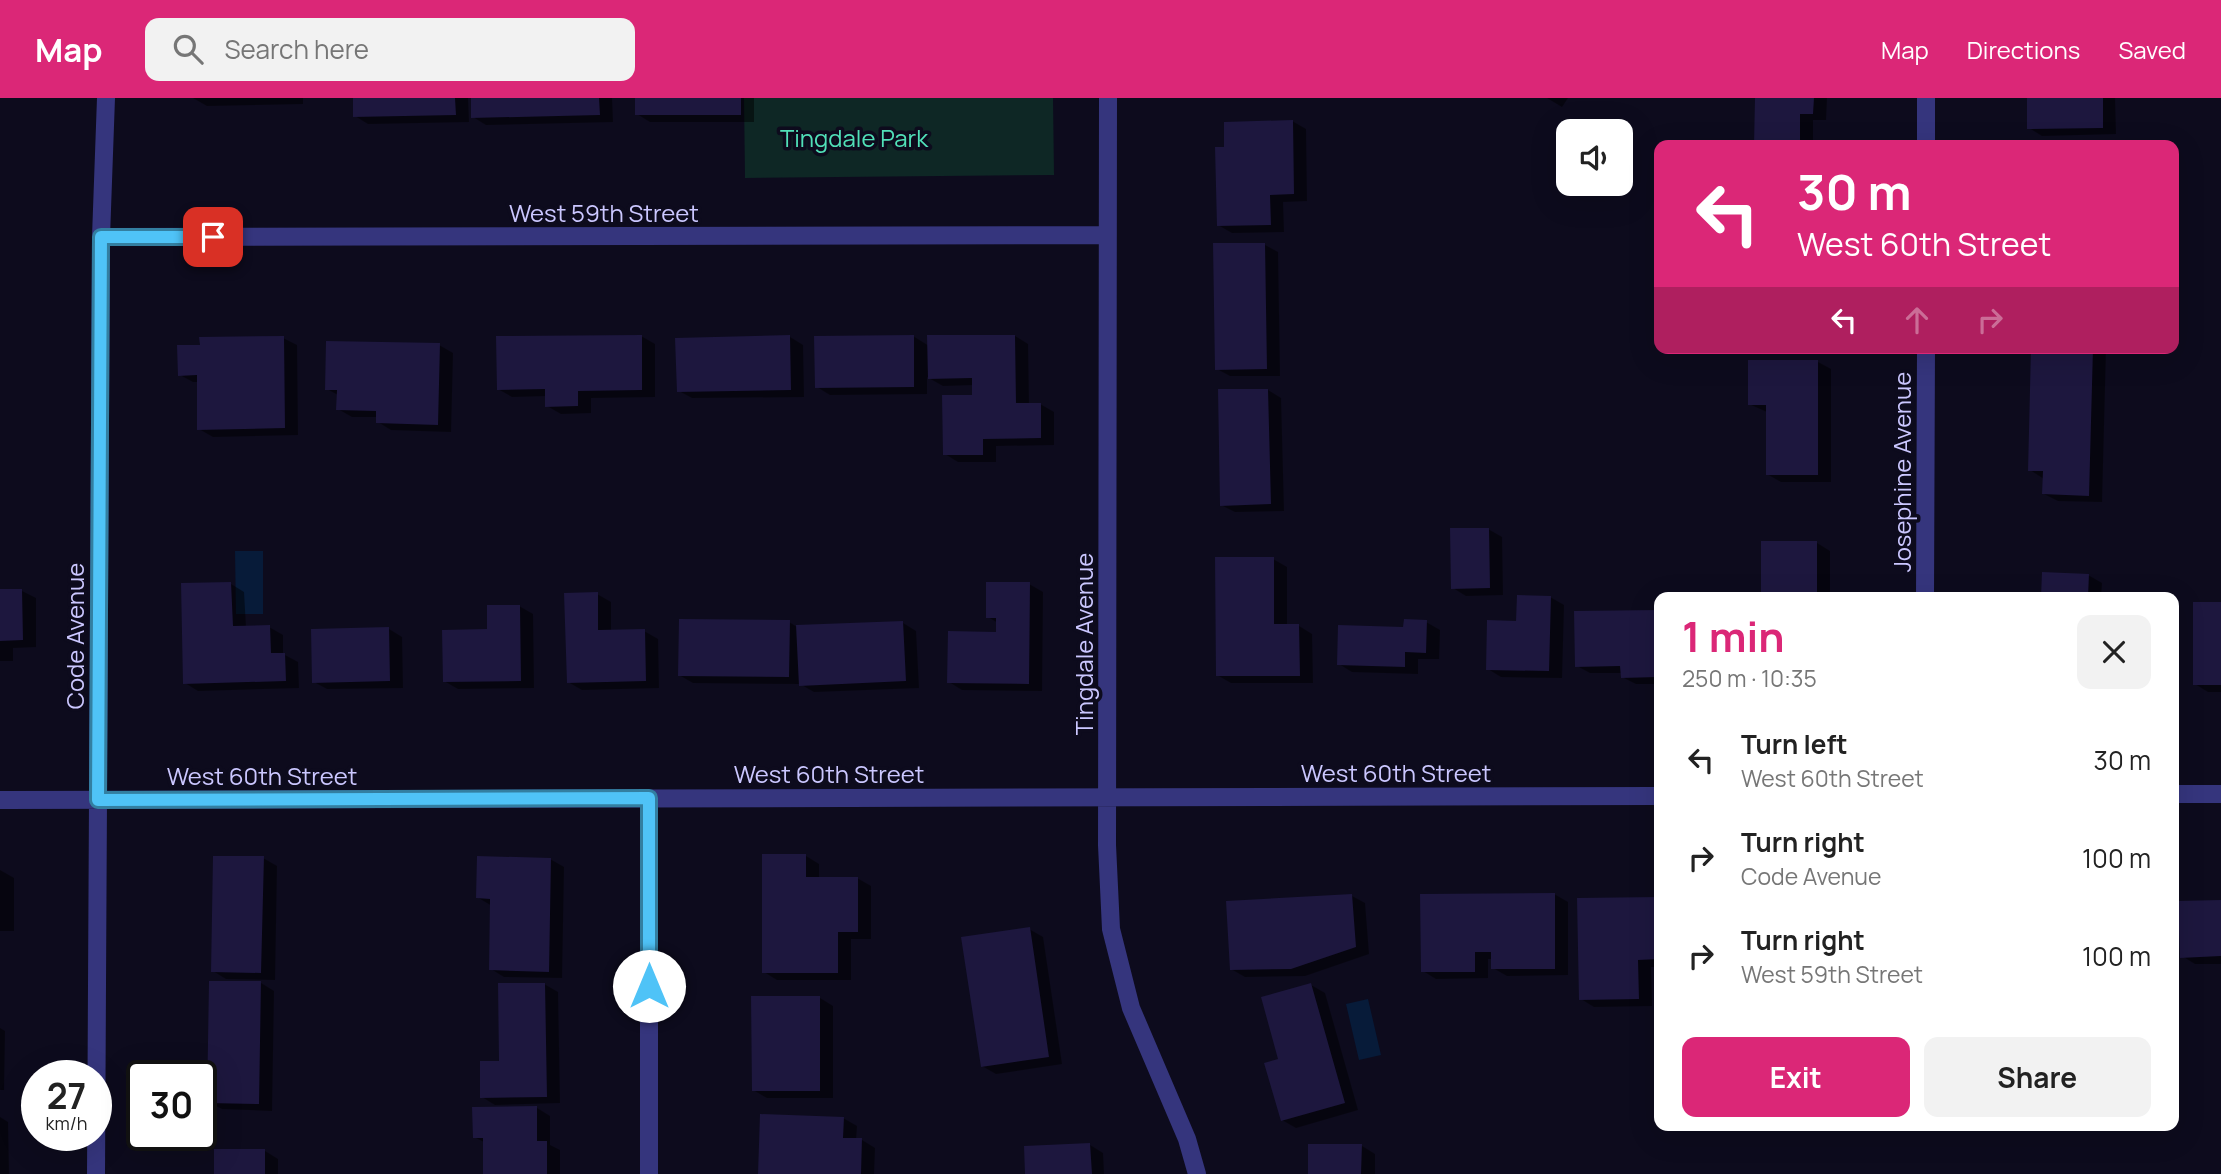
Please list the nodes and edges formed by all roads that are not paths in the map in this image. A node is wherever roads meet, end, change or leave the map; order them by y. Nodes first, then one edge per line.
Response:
1 (106, 98) edge
2 (1108, 98) edge
3 (1926, 98) edge
4 (1926, 140) edge
5 (1107, 235) junction
6 (101, 237) junction
7 (1926, 354) edge
8 (1925, 592) edge
9 (2179, 794) edge
10 (2221, 794) edge
11 (1654, 796) edge
12 (649, 798) junction
13 (1107, 798) junction
14 (0, 800) edge
15 (98, 800) junction
16 (96, 1174) edge
17 (649, 1174) edge
18 (1197, 1174) edge

1 - 6 street, Code Avenue
2 - 5 street, Tingdale Avenue
3 - 4 street
5 - 6 street, West 59th Street
5 - 13 street, Tingdale Avenue
6 - 15 street, Code Avenue
7 - 8 street, Josephine Avenue
9 - 10 street
11 - 13 street, West 60th Street
12 - 13 street, West 60th Street
12 - 15 street, West 60th Street
12 - 17 street
13 - 18 street, Tingdale Avenue
14 - 15 street, West 60th Street
15 - 16 street, Code Avenue

